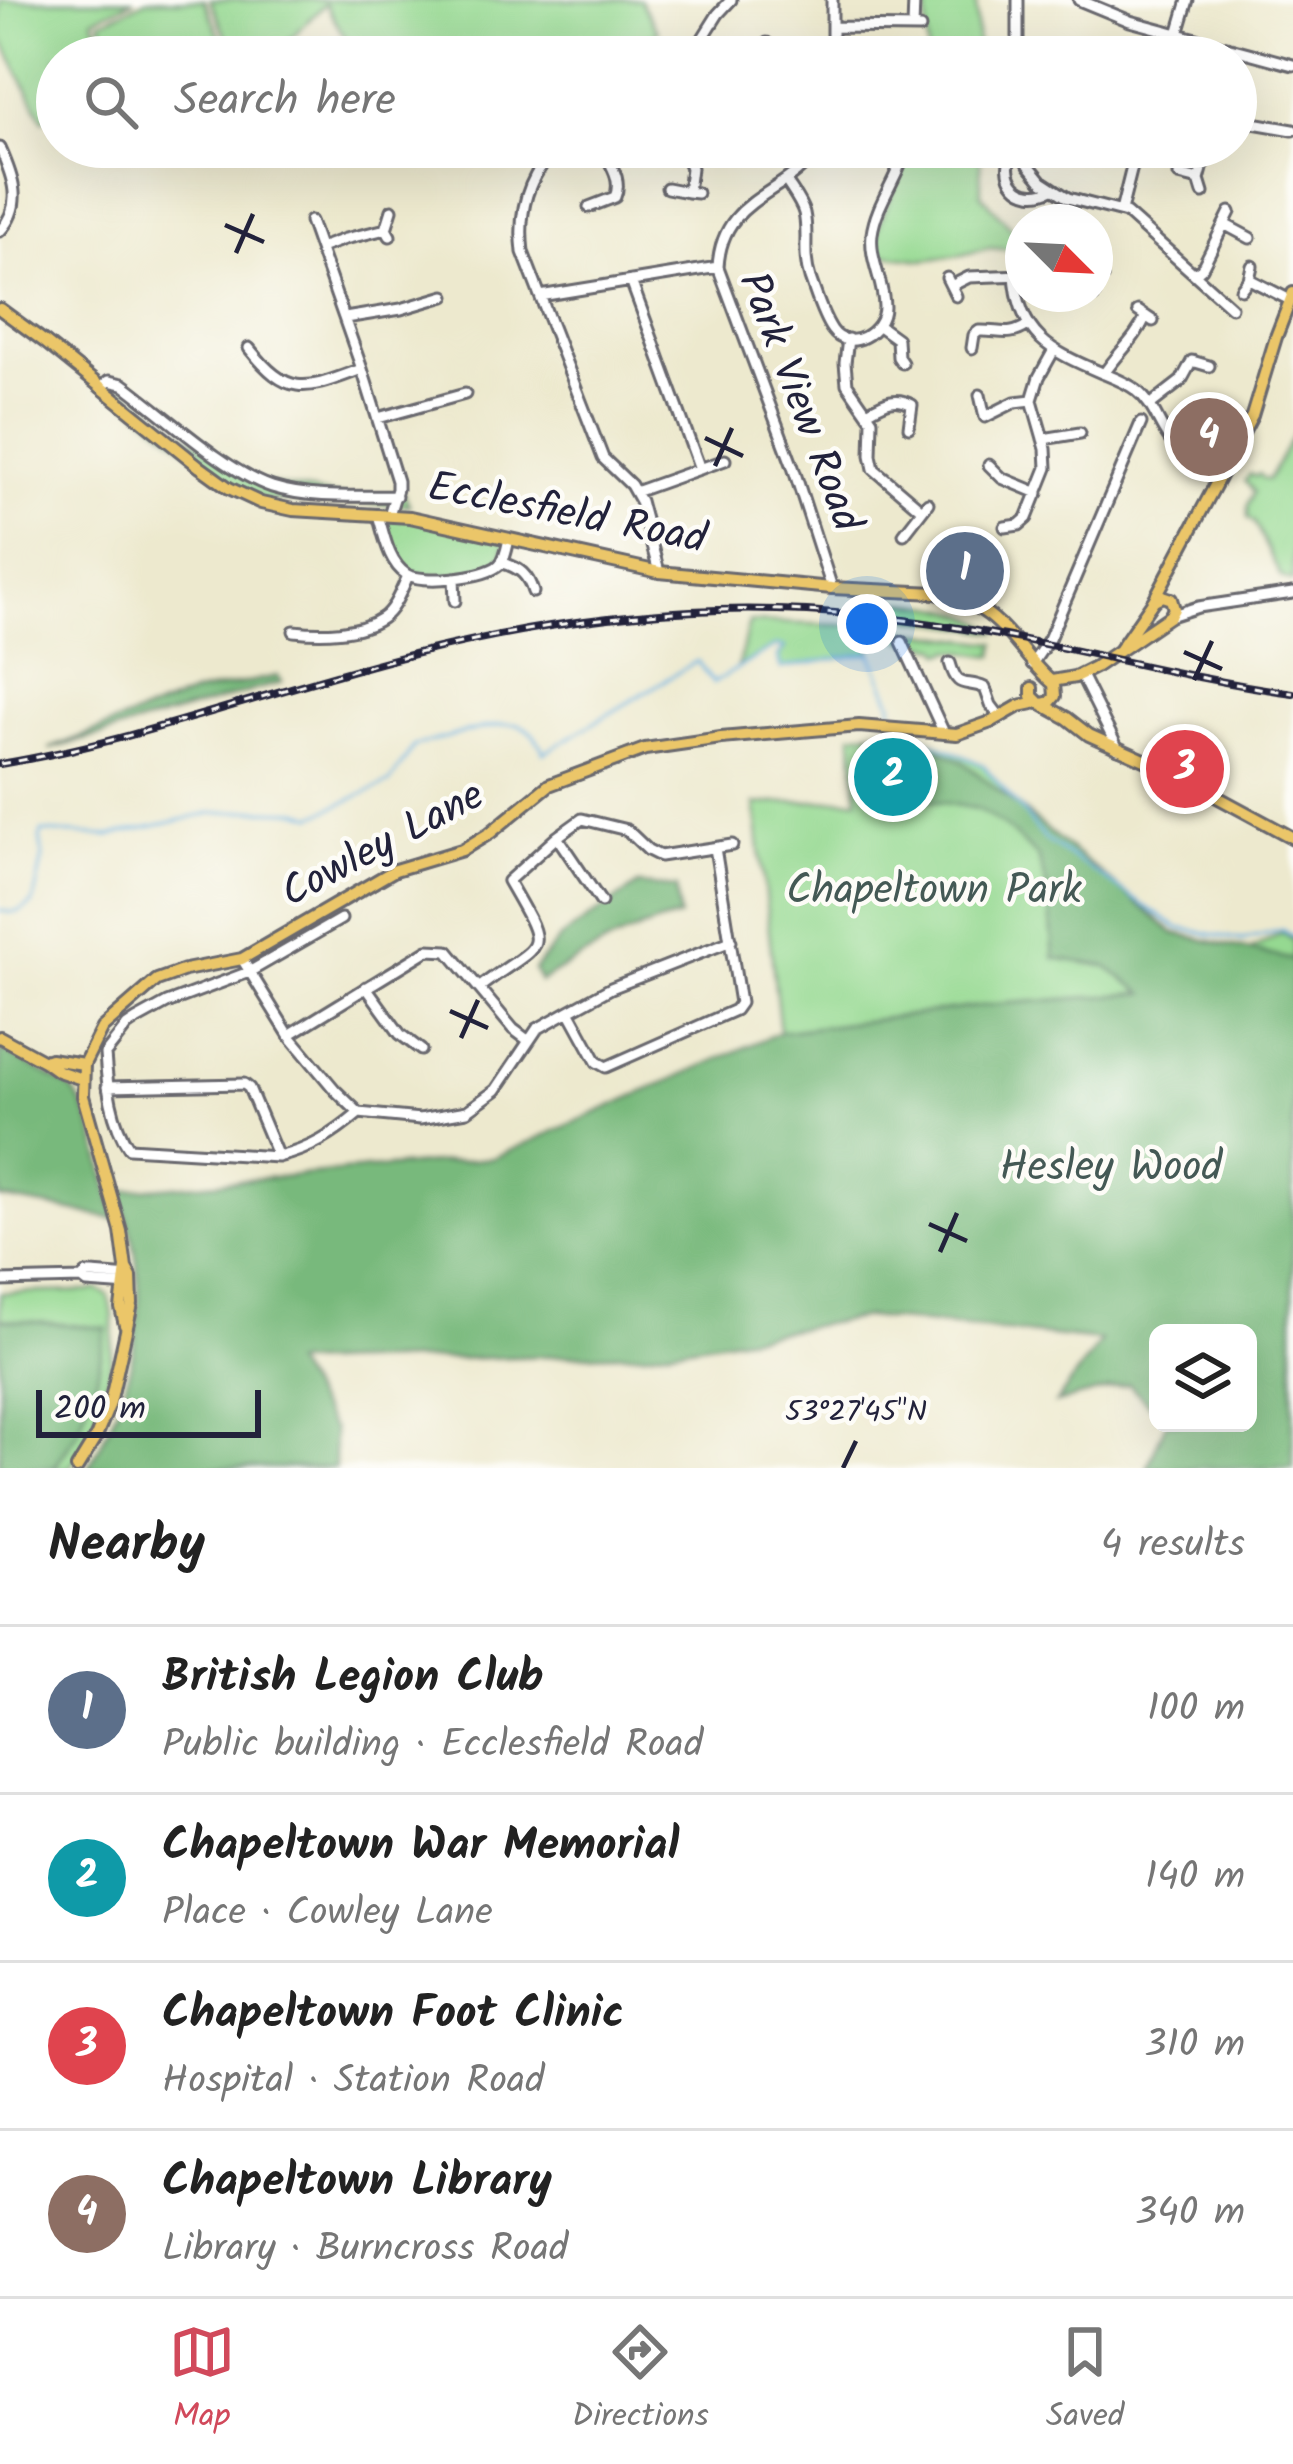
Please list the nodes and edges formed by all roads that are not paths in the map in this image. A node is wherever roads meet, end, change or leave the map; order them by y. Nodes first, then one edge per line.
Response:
1 (731, 0) edge
2 (832, 0) edge
3 (914, 0) edge
4 (1018, 0) edge
5 (1079, 0) edge
6 (1188, 0) edge
7 (832, 26) junction
8 (1173, 33) junction
9 (705, 36) edge
10 (832, 36) edge
11 (1018, 36) edge
12 (1172, 36) edge
13 (1184, 36) edge
14 (1293, 50) edge
15 (1257, 55) edge
16 (1291, 64) edge
17 (1257, 124) edge
18 (1293, 130) edge
19 (0, 148) edge
20 (541, 168) edge
21 (612, 168) edge
22 (691, 168) edge
23 (801, 168) edge
24 (899, 168) edge
25 (1007, 168) edge
26 (1032, 168) edge
27 (1132, 168) edge
28 (1202, 168) edge
29 (1179, 175) dead end
30 (1199, 180) junction
31 (786, 181) junction
32 (667, 188) dead end
33 (1052, 189) junction
34 (1203, 194) dead end
35 (589, 207) dead end
36 (392, 210) dead end
37 (1121, 211) junction
38 (1230, 212) dead end
39 (310, 221) dead end
40 (1224, 224) junction
41 (0, 231) edge
42 (1250, 238) dead end
43 (320, 248) junction
44 (1252, 266) dead end
45 (718, 267) junction
46 (1196, 273) junction
47 (1005, 276) edge
48 (1250, 279) junction
49 (631, 281) junction
50 (952, 286) dead end
51 (1241, 289) dead end
52 (445, 296) dead end
53 (540, 296) junction
54 (1291, 297) edge
55 (1231, 307) dead end
56 (0, 309) edge
57 (1023, 312) edge
58 (1145, 316) dead end
59 (344, 318) junction
60 (1028, 325) junction
61 (879, 326) junction
62 (848, 339) junction
63 (249, 348) dead end
64 (972, 348) dead end
65 (1054, 350) junction
66 (902, 363) dead end
67 (1209, 366) dead end
68 (362, 369) junction
69 (1104, 374) junction
70 (101, 388) junction
71 (465, 394) dead end
72 (980, 395) dead end
73 (1032, 400) junction
74 (1150, 405) junction
75 (868, 412) junction
76 (378, 418) junction
77 (910, 427) dead end
78 (1082, 432) dead end
79 (1150, 439) dead end
80 (1043, 440) junction
81 (725, 460) dead end
82 (989, 465) dead end
83 (700, 469) junction
84 (1219, 478) junction
85 (635, 492) junction
86 (1039, 494) junction
87 (396, 496) junction
88 (384, 515) junction
89 (1005, 527) dead end
90 (904, 534) dead end
91 (509, 539) junction
92 (502, 563) junction
93 (659, 572) junction
94 (1168, 574) junction
95 (408, 576) junction
96 (454, 578) junction
97 (832, 589) junction
98 (533, 592) dead end
99 (1293, 593) edge
100 (1169, 598) junction
101 (1153, 602) junction
102 (455, 603) dead end
103 (1198, 607) junction
104 (1168, 617) junction
105 (294, 631) dead end
106 (902, 643) dead end
107 (1120, 650) junction
108 (950, 663) dead end
109 (1032, 664) junction
110 (1078, 676) junction
111 (1033, 686) junction
112 (1053, 687) junction
113 (1040, 703) junction
114 (1019, 706) junction
115 (1000, 717) junction
116 (1067, 718) junction
117 (944, 734) junction
118 (1118, 749) junction
119 (557, 837) junction
120 (1293, 838) edge
121 (732, 845) dead end
122 (715, 848) junction
123 (601, 902) dead end
124 (341, 919) dead end
125 (731, 941) junction
126 (242, 958) junction
127 (249, 972) junction
128 (366, 987) junction
129 (480, 987) junction
130 (569, 1011) junction
131 (289, 1035) junction
132 (0, 1037) edge
133 (529, 1041) junction
134 (421, 1050) dead end
135 (44, 1061) junction
136 (84, 1064) junction
137 (82, 1079) junction
138 (107, 1087) junction
139 (358, 1113) junction
140 (278, 1157) junction
141 (127, 1279) junction
142 (0, 1281) edge
143 (77, 1468) edge

1 - 9 street
2 - 7 street
3 - 7 street
4 - 11 street
5 - 8 street
6 - 8 street
7 - 10 street
8 - 12 street
8 - 13 street
14 - 16 street
15 - 16 street
17 - 18 street
19 - 41 street
20 - 53 street
21 - 35 street
22 - 32 street
23 - 31 street
24 - 61 street
25 - 33 street
26 - 33 street
27 - 37 street
28 - 30 street
29 - 30 street
30 - 34 street
31 - 45 street
31 - 62 street
33 - 37 street
36 - 43 street
37 - 46 street
38 - 40 street
39 - 43 street
40 - 42 street
40 - 46 street
43 - 59 street
44 - 48 street
45 - 49 street, Park View Road
45 - 97 street, Park View Road
46 - 55 street
47 - 50 street
48 - 51 street
48 - 54 street
49 - 53 street, Park View Road
49 - 83 street
52 - 59 street
53 - 85 street
54 - 84 main road
56 - 70 main road, Ecclesfield Road
57 - 60 street
58 - 69 street
59 - 68 street
60 - 64 street
60 - 65 street
61 - 62 street
61 - 66 street
62 - 75 street
63 - 68 street
65 - 69 street
65 - 73 street
67 - 74 street
68 - 76 street
69 - 74 street
70 - 87 street, Ecclesfield Road
70 - 88 main road, Ecclesfield Road
71 - 76 street
72 - 73 street
73 - 80 street
74 - 84 street
75 - 77 street
75 - 90 street
76 - 87 street
78 - 80 street
79 - 109 street
80 - 86 street
81 - 83 street
82 - 86 street
83 - 85 street
84 - 94 main road
85 - 93 street
86 - 89 street
87 - 88 street
88 - 91 main road, Ecclesfield Road
88 - 95 street
91 - 92 street
91 - 93 main road, Ecclesfield Road
92 - 96 street
92 - 98 street
93 - 97 main road, Ecclesfield Road
94 - 100 main road
94 - 101 main road
95 - 96 street
95 - 105 street
96 - 102 street
97 - 109 main road, Ecclesfield Road
99 - 103 street
100 - 101 main road
100 - 103 street
100 - 104 main road
101 - 104 main road
101 - 107 main road
103 - 104 street
104 - 107 main road
106 - 117 street
107 - 110 main road
108 - 115 street
109 - 111 main road
109 - 112 main road, Ecclesfield Road
110 - 112 main road
110 - 118 street
111 - 112 main road
111 - 113 main road
111 - 114 main road, Cowley Lane
112 - 113 main road
112 - 116 main road, Ecclesfield Road
113 - 114 main road, Cowley Lane
113 - 116 main road
114 - 115 main road, Cowley Lane
115 - 117 main road, Cowley Lane
116 - 118 main road
117 - 126 main road, Cowley Lane
118 - 120 main road
119 - 122 street
119 - 123 street
119 - 129 street
121 - 122 street
122 - 125 street
124 - 127 street
125 - 130 street
125 - 130 street
126 - 127 street
126 - 136 main road, Cowley Lane
127 - 131 street
127 - 138 street
128 - 129 street
128 - 131 street
128 - 134 street
129 - 133 street
130 - 133 street
131 - 139 street
132 - 135 main road
133 - 139 street
135 - 136 main road
135 - 137 main road
136 - 137 main road, Cowley Lane
137 - 141 main road, Cowley Lane
138 - 140 street
138 - 140 street
139 - 140 street
141 - 142 street
141 - 143 main road, Cowley Lane

